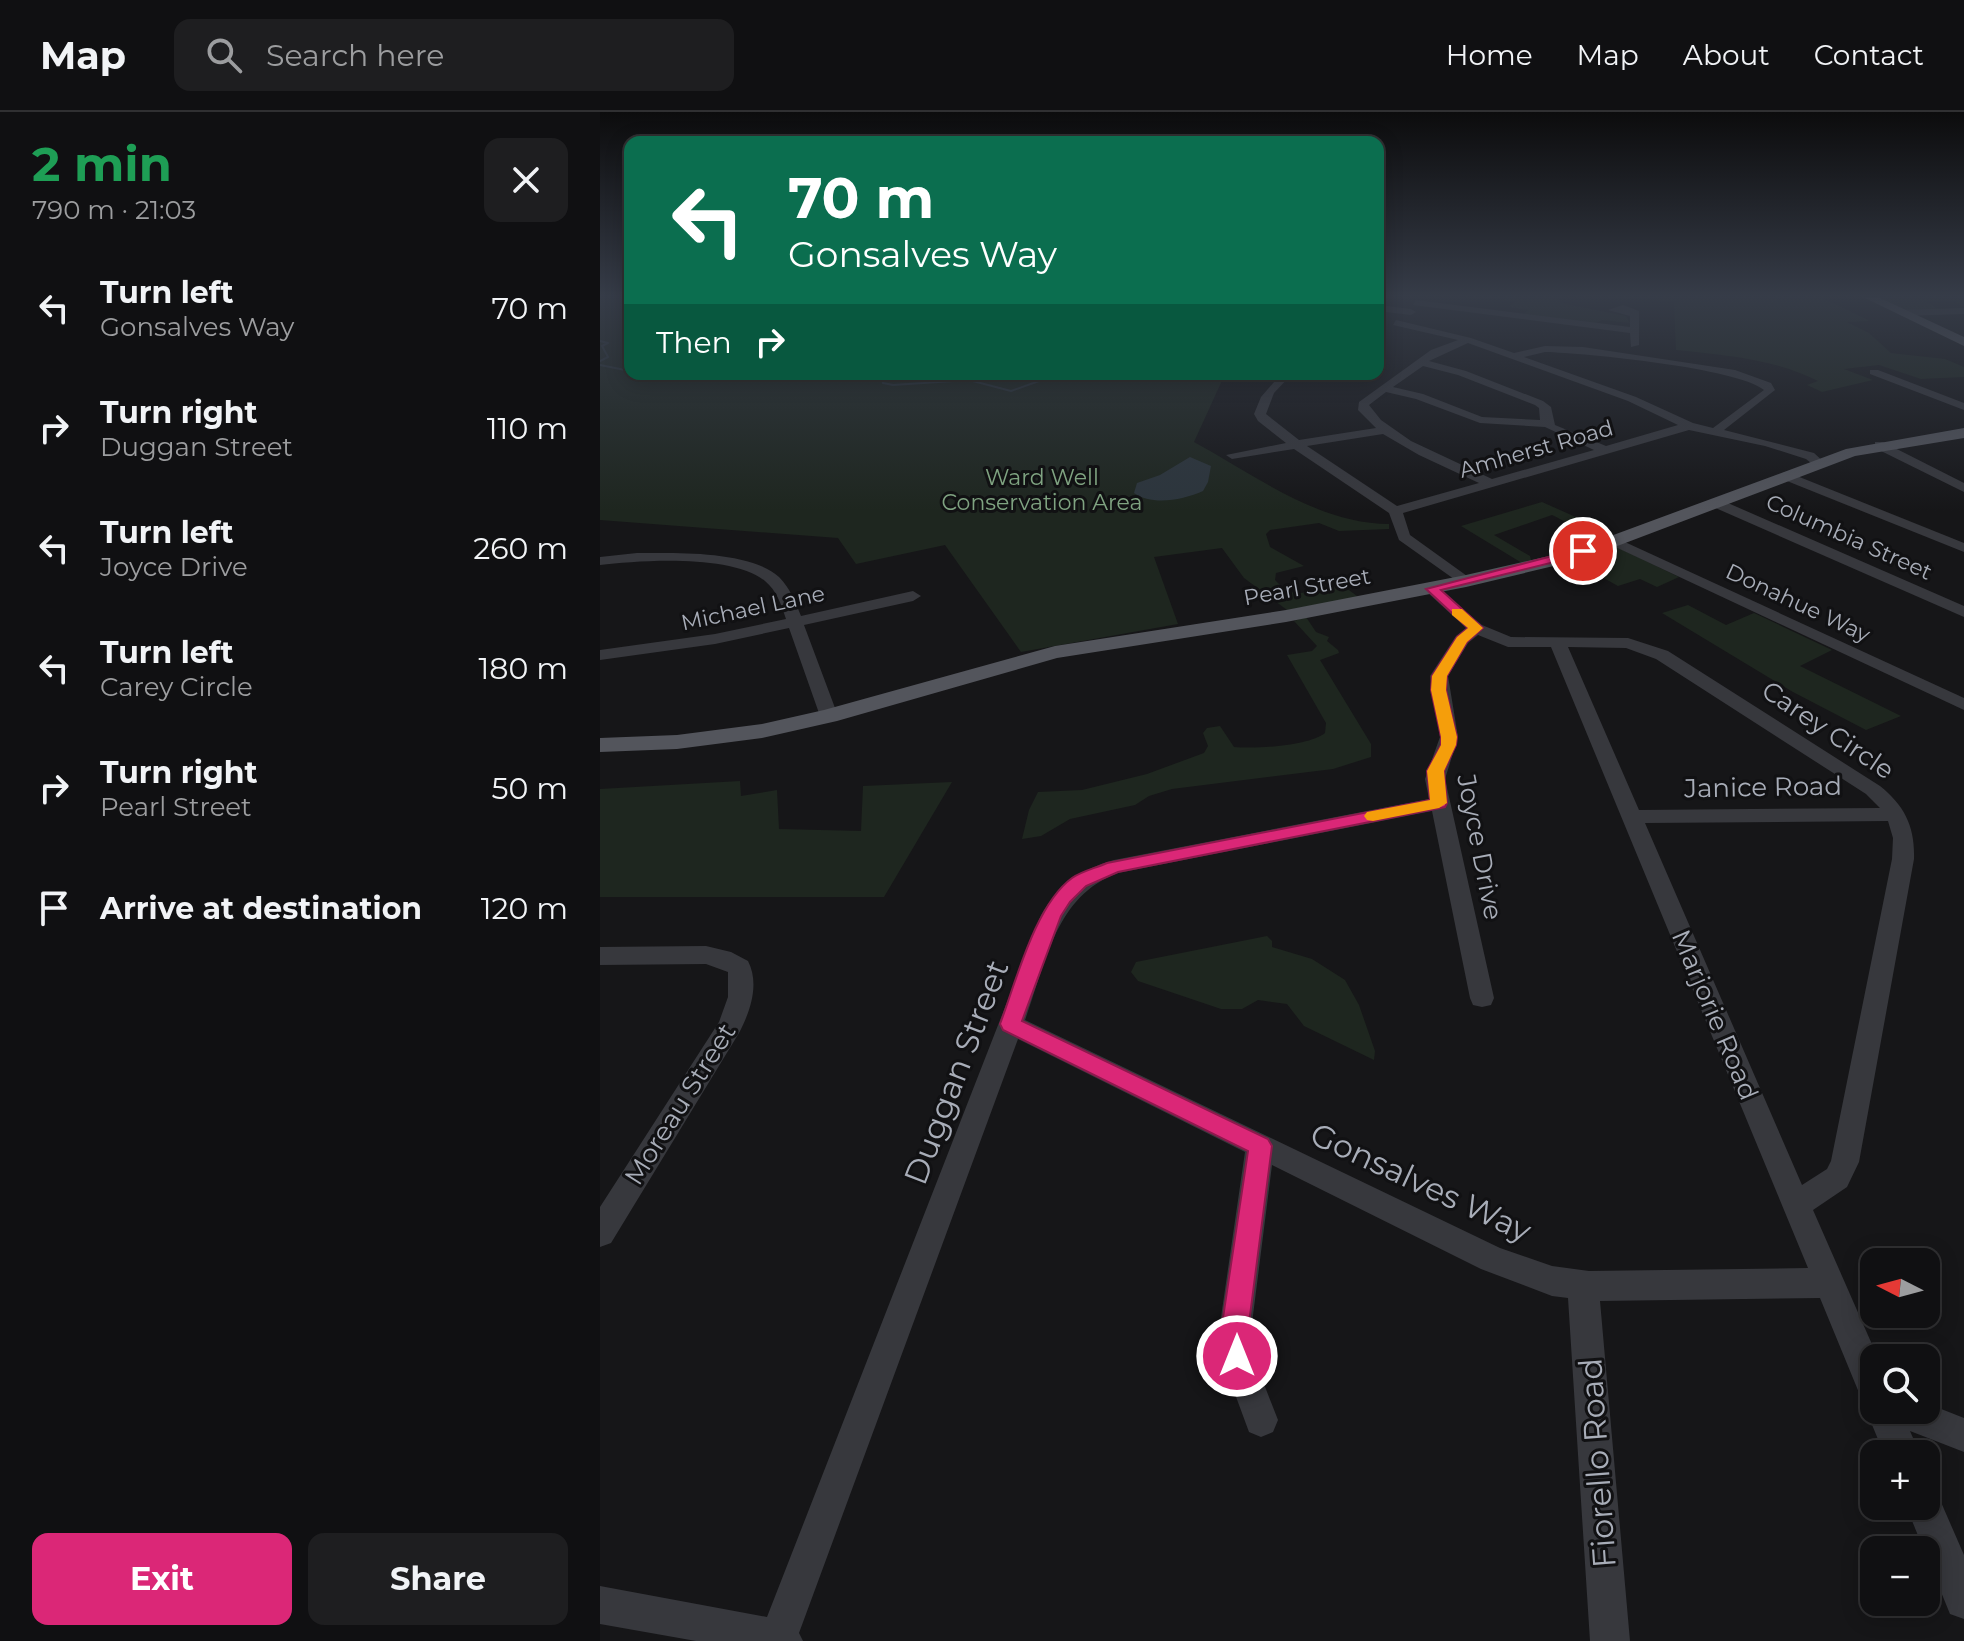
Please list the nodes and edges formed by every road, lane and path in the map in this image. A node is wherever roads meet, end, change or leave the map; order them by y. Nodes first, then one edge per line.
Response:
1 (1412, 368) edge
2 (1446, 368) edge
3 (1548, 368) edge
4 (1704, 368) edge
5 (1874, 372) dead end
6 (1280, 380) edge
7 (1383, 388) junction
8 (1964, 407) edge
9 (1548, 424) junction
10 (1689, 426) junction
11 (1385, 430) junction
12 (1716, 432) junction
13 (1964, 433) edge
14 (1295, 445) junction
15 (1879, 445) junction
16 (1605, 450) junction
17 (1232, 455) dead end
18 (1820, 464) junction
19 (1787, 476) junction
20 (1491, 483) junction
21 (1964, 488) edge
22 (1716, 503) junction
23 (1395, 511) junction
24 (1614, 541) junction
25 (1963, 547) edge
26 (600, 561) edge
27 (1466, 581) junction
28 (1432, 589) junction
29 (913, 596) dead end
30 (1964, 612) edge
31 (794, 622) junction
32 (1476, 628) junction
33 (1558, 643) junction
34 (600, 655) edge
35 (1964, 705) edge
36 (829, 716) junction
37 (600, 745) edge
38 (1439, 803) junction
39 (1896, 814) junction
40 (1631, 817) junction
41 (600, 956) edge
42 (1482, 998) dead end
43 (1010, 1024) junction
44 (1260, 1146) junction
45 (1796, 1205) junction
46 (600, 1233) edge
47 (1830, 1283) junction
48 (1583, 1285) junction
49 (1860, 1355) edge
50 (1261, 1420) dead end
51 (1936, 1424) edge
52 (1964, 1435) edge
53 (1930, 1520) edge
54 (1964, 1600) edge
55 (600, 1605) edge
56 (781, 1640) edge
57 (1610, 1641) edge

1 - 7 street
2 - 9 street
3 - 10 street
4 - 12 street
5 - 8 street
6 - 14 street
7 - 9 street
7 - 11 street
9 - 16 street
10 - 12 street
10 - 16 street, Amherst Road
11 - 14 street
11 - 20 street
12 - 18 street
13 - 15 main road, Pearl Street
14 - 17 street
14 - 23 street
15 - 18 main road, Pearl Street
15 - 21 street
16 - 20 street, Amherst Road
18 - 19 main road, Pearl Street
19 - 22 main road, Pearl Street
19 - 25 street
20 - 23 street, Amherst Road
22 - 24 main road, Pearl Street
22 - 30 street, Columbia Street
23 - 27 street
24 - 27 main road, Pearl Street
24 - 35 street, Donahue Way
26 - 31 street
27 - 28 main road, Pearl Street
28 - 32 street, Carey Circle
28 - 36 main road, Pearl Street
29 - 31 street, Michael Lane
31 - 34 street, Michael Lane
31 - 36 street
32 - 33 street, Carey Circle
32 - 38 street, Joyce Drive
33 - 39 street, Carey Circle
33 - 40 street, Marjorie Road
36 - 37 main road, Pearl Street
38 - 42 street, Joyce Drive
38 - 43 street, Duggan Street
39 - 40 street, Janice Road
39 - 45 street, Carey Circle
40 - 45 street, Marjorie Road
41 - 46 street, Moreau Street
43 - 44 street, Gonsalves Way
43 - 56 street, Duggan Street
44 - 48 street, Gonsalves Way
44 - 50 street
45 - 47 street, Marjorie Road
47 - 48 street, Gonsalves Way
47 - 49 street, Marjorie Road
48 - 57 street, Fiorello Road
51 - 52 street
53 - 54 street
55 - 56 street

